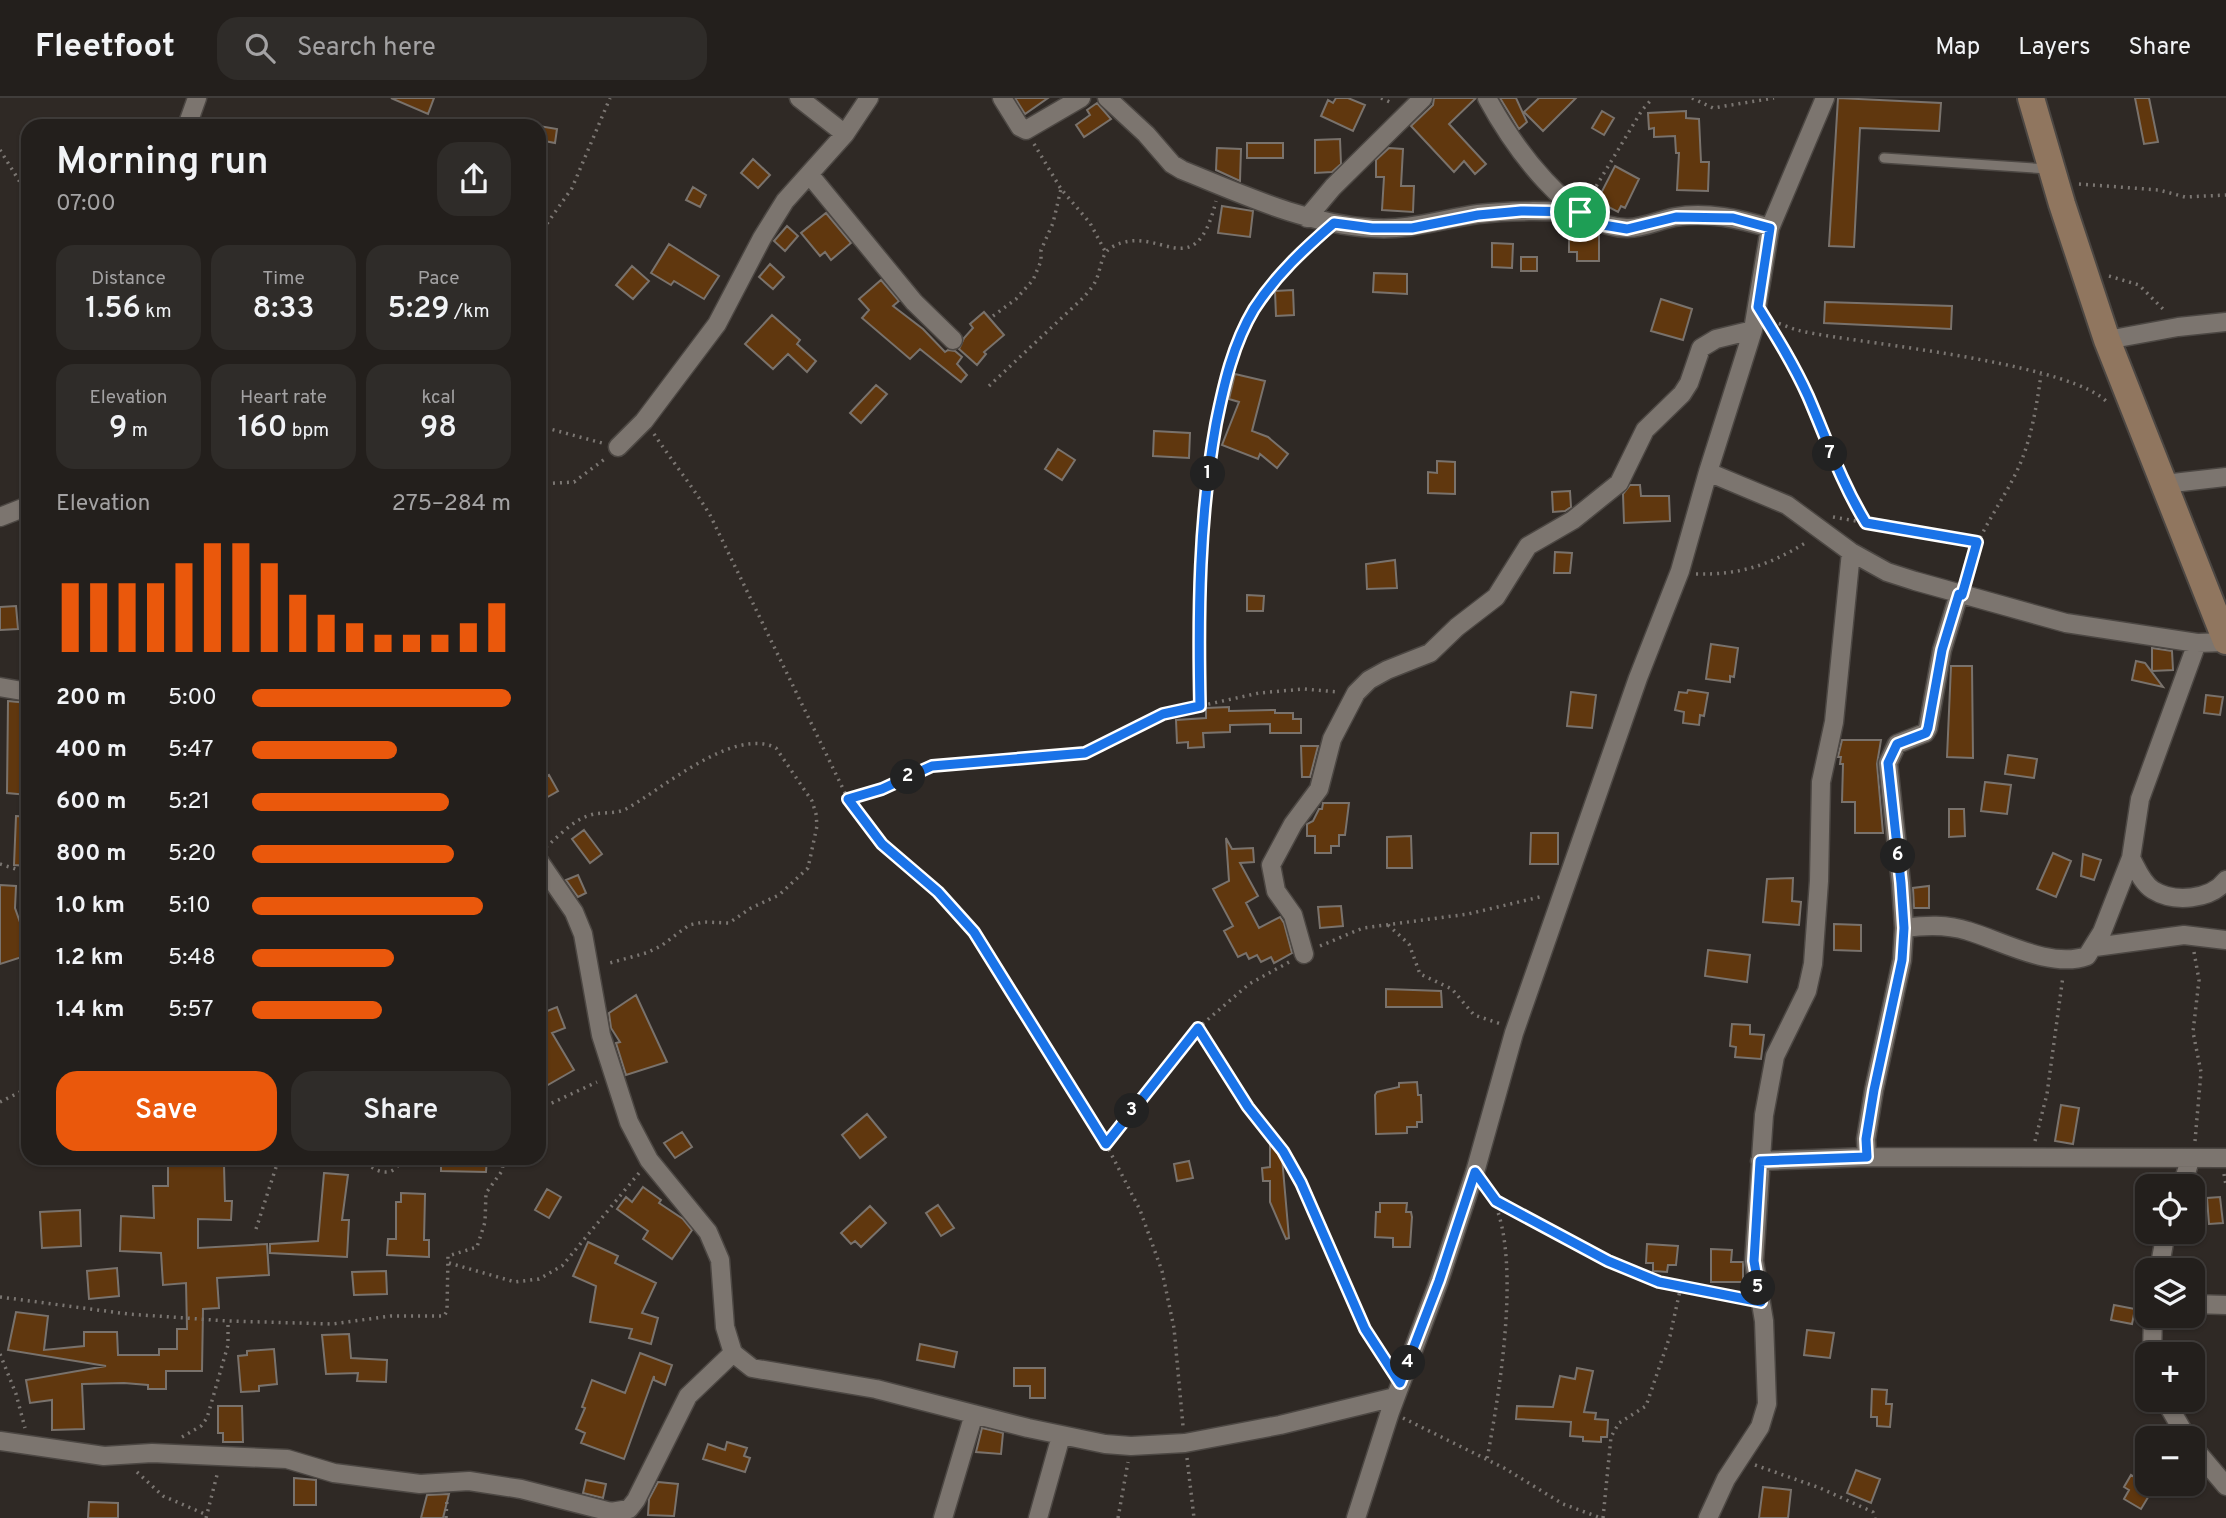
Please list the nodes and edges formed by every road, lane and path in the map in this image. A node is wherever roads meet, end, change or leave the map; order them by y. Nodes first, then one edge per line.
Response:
1 (197, 98) edge
2 (610, 98) edge
3 (799, 98) edge
4 (869, 98) edge
5 (1002, 98) edge
6 (1081, 98) edge
7 (1107, 98) edge
8 (1423, 98) edge
9 (1487, 98) edge
10 (1653, 98) edge
11 (1692, 98) edge
12 (1774, 98) edge
13 (1825, 98) edge
14 (2031, 98) edge
15 (190, 119) edge
16 (1026, 130) junction
17 (845, 134) junction
18 (0, 150) edge
19 (1884, 158) dead end
20 (809, 174) junction
21 (2055, 175) junction
22 (21, 184) edge
23 (1220, 185) junction
24 (1061, 189) junction
25 (2226, 195) edge
26 (1580, 212) junction
27 (1307, 218) junction
28 (1334, 223) junction
29 (546, 225) edge
30 (1770, 228) junction
31 (1105, 252) junction
32 (2100, 273) dead end
33 (993, 316) dead end
34 (2226, 322) edge
35 (2178, 327) junction
36 (1752, 330) junction
37 (953, 340) dead end
38 (2107, 340) junction
39 (2041, 374) junction
40 (989, 386) dead end
41 (2135, 410) junction
42 (645, 421) junction
43 (546, 428) edge
44 (618, 447) junction
45 (1707, 472) junction
46 (2226, 477) edge
47 (546, 484) edge
48 (2164, 484) junction
49 (21, 509) edge
50 (0, 517) edge
51 (1803, 517) junction
52 (1866, 523) junction
53 (1823, 532) junction
54 (1977, 542) junction
55 (1851, 552) junction
56 (1680, 571) junction
57 (1961, 595) junction
58 (2226, 642) edge
59 (2197, 643) junction
60 (0, 687) edge
61 (21, 691) edge
62 (1356, 693) junction
63 (1200, 706) junction
64 (848, 799) junction
65 (546, 847) edge
66 (2131, 858) junction
67 (0, 864) edge
68 (21, 871) edge
69 (546, 871) edge
70 (2226, 880) edge
71 (1564, 891) junction
72 (1388, 925) junction
73 (1904, 928) junction
74 (2184, 935) junction
75 (2226, 940) edge
76 (2095, 947) junction
77 (1304, 954) junction
78 (2065, 960) junction
79 (590, 968) junction
80 (1198, 1028) junction
81 (1514, 1033) junction
82 (613, 1074) junction
83 (21, 1092) edge
84 (0, 1102) edge
85 (546, 1106) edge
86 (1106, 1144) junction
87 (1867, 1157) junction
88 (2031, 1157) junction
89 (2226, 1158) edge
90 (649, 1160) junction
91 (2190, 1160) junction
92 (1760, 1161) junction
93 (277, 1165) edge
94 (369, 1165) edge
95 (398, 1165) edge
96 (503, 1165) edge
97 (1475, 1172) junction
98 (2186, 1174) edge
99 (1496, 1201) junction
100 (256, 1228) dead end
101 (448, 1262) junction
102 (1681, 1286) junction
103 (0, 1297) edge
104 (1761, 1302) junction
105 (2205, 1304) edge
106 (2226, 1304) edge
107 (228, 1321) junction
108 (733, 1353) junction
109 (0, 1354) edge
110 (1395, 1397) junction
111 (974, 1414) junction
112 (1061, 1436) junction
113 (0, 1441) edge
114 (1185, 1443) junction
115 (29, 1445) junction
116 (1131, 1446) junction
117 (152, 1453) junction
118 (126, 1455) junction
119 (219, 1455) junction
120 (1487, 1459) junction
121 (1740, 1460) junction
122 (2205, 1461) edge
123 (2226, 1486) edge
124 (207, 1516) edge
125 (943, 1518) edge
126 (1038, 1518) edge
127 (1118, 1518) edge
128 (1194, 1518) edge
129 (1356, 1518) edge
130 (1602, 1518) edge
131 (1708, 1518) edge
132 (1875, 1518) edge

1 - 15 street
2 - 29 path
3 - 17 street
4 - 17 street
5 - 16 street
6 - 16 street
7 - 23 street
8 - 27 street
9 - 26 street
10 - 26 path
11 - 12 path
13 - 30 street
14 - 21 street
16 - 24 path
17 - 20 street
18 - 22 path
19 - 21 lane
20 - 37 street
20 - 42 street
21 - 25 path
21 - 38 street
23 - 27 street
23 - 31 path
24 - 31 path
24 - 33 path
26 - 28 street
26 - 30 street
27 - 28 street
28 - 63 path
30 - 36 street
31 - 40 path
32 - 35 path
34 - 35 street
35 - 38 street
36 - 45 street
36 - 62 street
38 - 41 street
39 - 41 path
39 - 52 path
39 - 54 path
41 - 48 street
42 - 44 street
42 - 64 path
43 - 44 path
44 - 47 path
45 - 51 street
45 - 56 street
46 - 48 street
48 - 58 street
49 - 50 street
51 - 52 path
51 - 53 street
52 - 54 path
53 - 55 street
53 - 56 path
54 - 57 path
55 - 57 street
55 - 92 street
56 - 71 street
57 - 59 street
57 - 73 street
58 - 59 street
59 - 66 street
60 - 61 street
62 - 63 path
62 - 77 street
63 - 64 path
64 - 86 path
65 - 79 path
66 - 70 street
66 - 76 street
67 - 68 path
69 - 79 street
71 - 72 path
71 - 81 street
72 - 77 path
72 - 81 path
73 - 78 street
73 - 87 street
74 - 75 street
74 - 76 street
74 - 91 path
76 - 78 street
77 - 80 path
78 - 88 path
79 - 82 street
80 - 86 path
80 - 110 path
81 - 97 street
82 - 85 path
82 - 90 street
83 - 84 path
86 - 114 path
87 - 88 street
87 - 92 street
88 - 91 street
89 - 91 street
90 - 101 path
90 - 108 street
91 - 98 street
92 - 104 street
93 - 100 path
94 - 95 path
96 - 101 path
97 - 99 path
97 - 110 street
99 - 102 path
99 - 120 path
101 - 107 path
102 - 104 path
102 - 130 path
103 - 107 path
104 - 121 street
105 - 106 street
107 - 117 path
108 - 111 street
108 - 119 street
109 - 115 path
110 - 114 street
110 - 120 path
110 - 129 street
111 - 112 street
111 - 125 street
112 - 116 street
112 - 126 street
113 - 115 street
114 - 116 street
114 - 128 path
115 - 118 street
116 - 127 path
117 - 118 street
117 - 119 street
118 - 124 path
119 - 124 path
120 - 130 path
121 - 131 street
121 - 132 path
122 - 123 street

